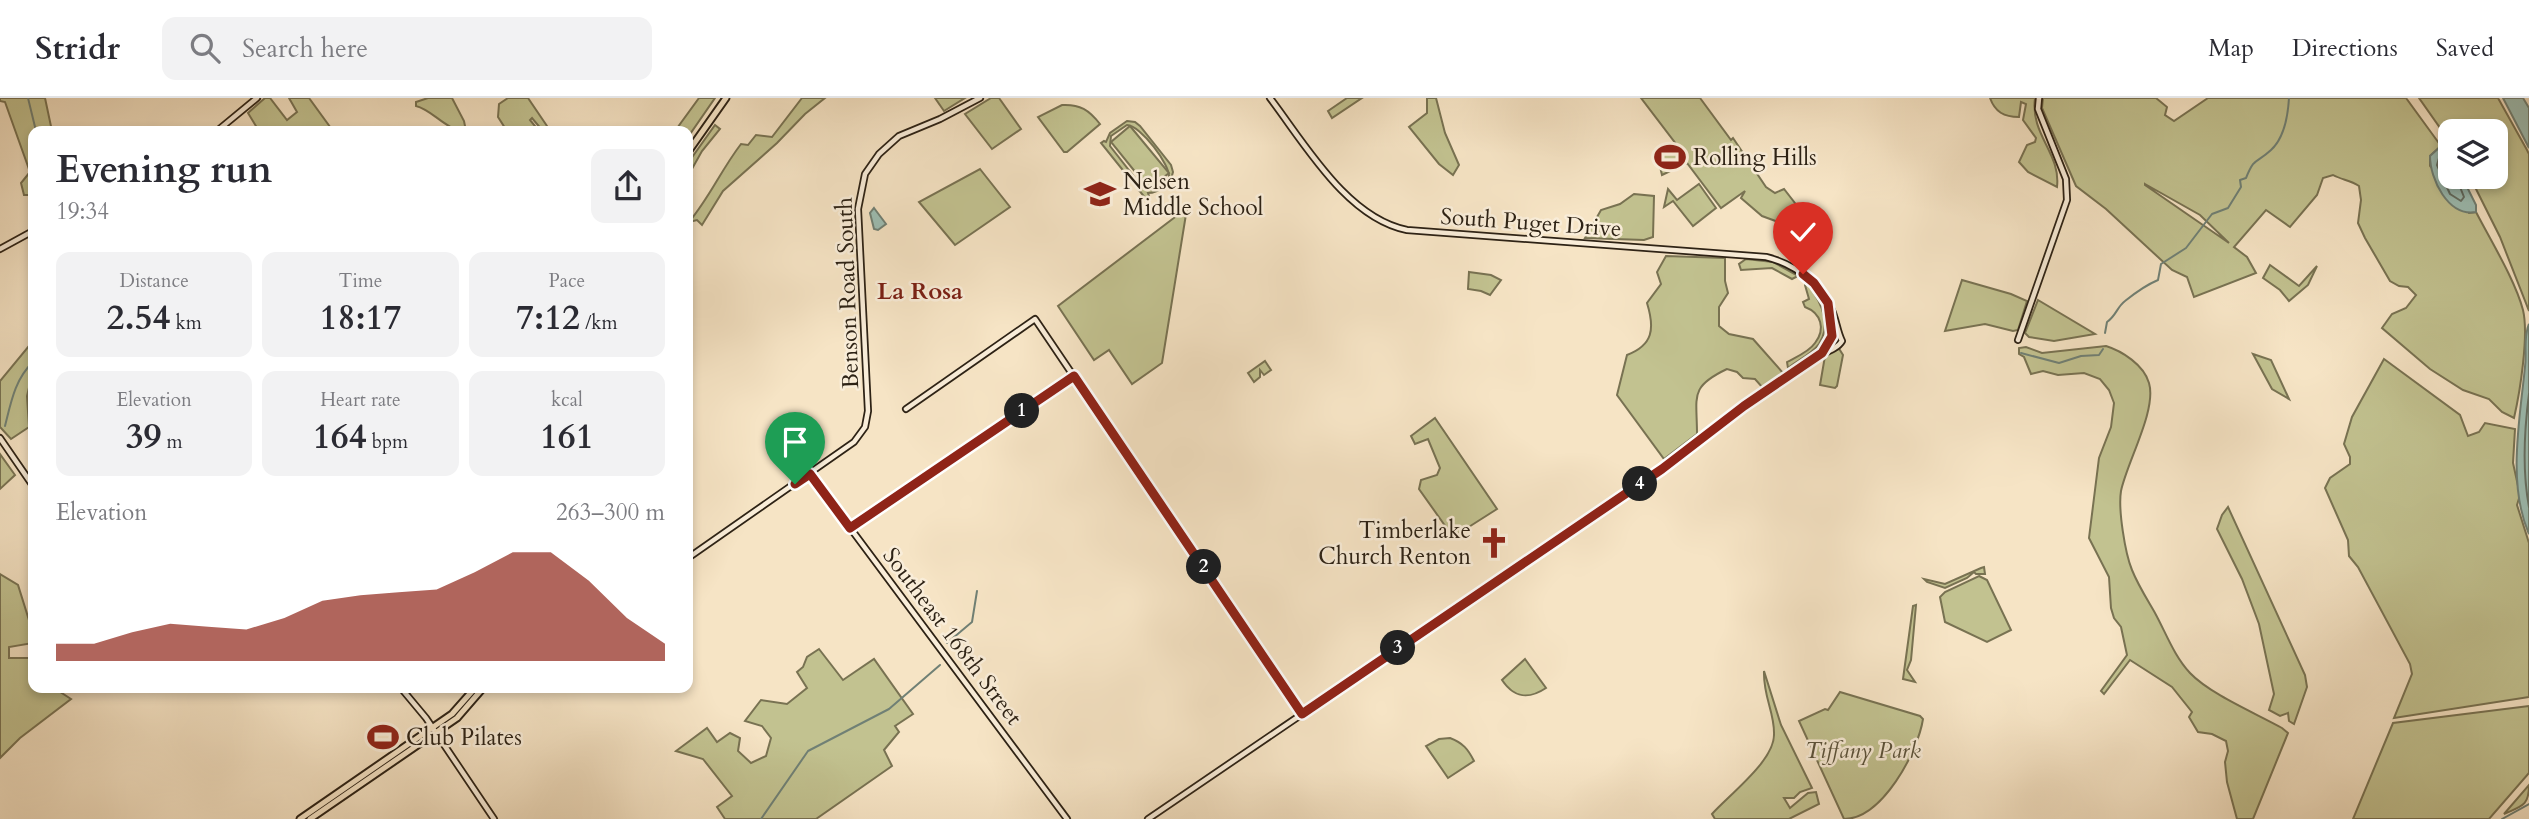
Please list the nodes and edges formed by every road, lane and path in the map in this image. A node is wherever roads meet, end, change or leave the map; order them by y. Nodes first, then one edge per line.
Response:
1 (257, 98) edge
2 (726, 98) edge
3 (980, 98) edge
4 (1270, 98) edge
5 (2039, 98) edge
6 (223, 126) edge
7 (693, 145) edge
8 (28, 234) edge
9 (0, 249) edge
10 (1828, 303) junction
11 (1839, 335) junction
12 (1831, 338) junction
13 (2018, 340) dead end
14 (1836, 346) junction
15 (1822, 353) junction
16 (1074, 376) junction
17 (906, 409) dead end
18 (0, 438) edge
19 (810, 474) junction
20 (28, 479) edge
21 (850, 528) junction
22 (693, 555) edge
23 (405, 693) edge
24 (471, 693) edge
25 (479, 693) edge
26 (1302, 714) junction
27 (434, 730) junction
28 (332, 797) junction
29 (300, 819) edge
30 (311, 819) edge
31 (494, 819) edge
32 (1067, 819) edge
33 (1148, 819) edge

1 - 6 street
2 - 7 main road
3 - 19 street, Benson Road South
4 - 10 street, South Puget Drive
5 - 13 street
8 - 9 street
10 - 11 street, South Puget Drive
10 - 12 street
11 - 12 street
11 - 14 street
12 - 14 street
12 - 15 street
14 - 15 street
15 - 26 street
16 - 17 street
16 - 21 street
16 - 26 street
18 - 20 street
19 - 21 street, Southeast 168th Street
19 - 22 street
21 - 32 street, Southeast 168th Street
23 - 27 street
24 - 27 main road
25 - 27 main road
26 - 33 street
27 - 28 main road
27 - 30 main road
27 - 31 street
28 - 29 main road
28 - 30 main road

